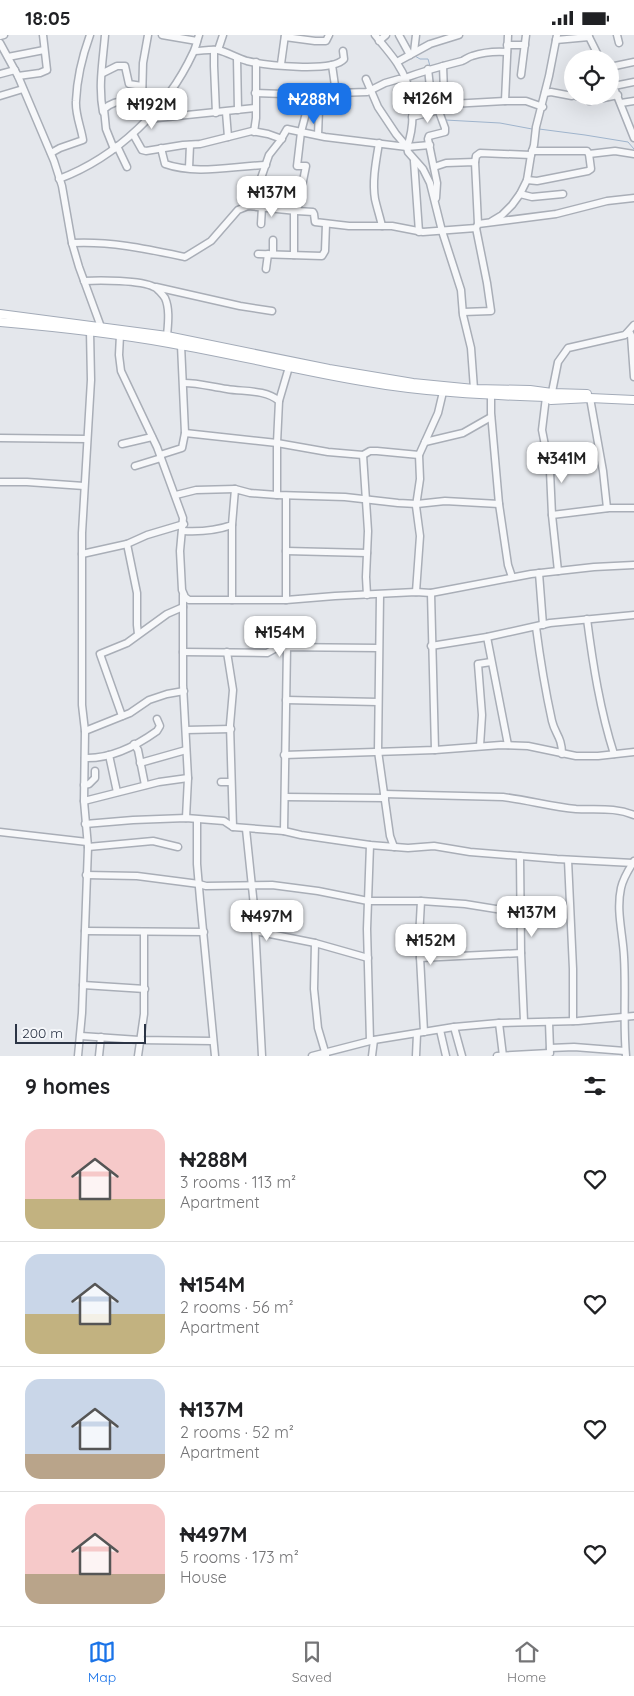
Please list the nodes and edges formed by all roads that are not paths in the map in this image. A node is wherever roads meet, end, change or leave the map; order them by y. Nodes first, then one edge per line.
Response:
1 (4, 35) edge
2 (43, 35) edge
3 (90, 35) edge
4 (105, 35) edge
5 (148, 35) edge
6 (162, 35) edge
7 (223, 35) edge
8 (329, 35) edge
9 (386, 35) edge
10 (399, 35) edge
11 (416, 35) edge
12 (458, 35) edge
13 (508, 35) edge
14 (526, 35) edge
15 (617, 35) edge
16 (0, 36) edge
17 (285, 36) edge
18 (588, 36) edge
19 (556, 37) edge
20 (198, 38) edge
21 (377, 38) edge
22 (0, 43) edge
23 (619, 43) dead end
24 (525, 45) junction
25 (507, 48) junction
26 (44, 49) junction
27 (216, 50) junction
28 (595, 50) edge
29 (194, 51) junction
30 (343, 51) dead end
31 (412, 54) junction
32 (8, 57) junction
33 (237, 58) junction
34 (397, 61) junction
35 (256, 62) junction
36 (634, 62) edge
37 (281, 64) junction
38 (332, 65) junction
39 (619, 65) edge
40 (443, 66) junction
41 (431, 69) junction
42 (16, 73) junction
43 (103, 73) junction
44 (0, 74) edge
45 (521, 75) dead end
46 (366, 79) dead end
47 (406, 79) junction
48 (634, 82) edge
49 (619, 85) edge
50 (142, 86) junction
51 (23, 89) junction
52 (370, 91) junction
53 (255, 93) junction
54 (336, 93) junction
55 (545, 93) junction
56 (564, 94) edge
57 (0, 96) edge
58 (619, 98) edge
59 (325, 100) junction
60 (142, 101) junction
61 (506, 101) junction
62 (634, 101) edge
63 (621, 103) junction
64 (451, 104) junction
65 (158, 106) junction
66 (543, 107) junction
67 (255, 108) junction
68 (440, 108) junction
69 (319, 109) junction
70 (238, 110) junction
71 (103, 111) junction
72 (226, 112) junction
73 (216, 113) junction
74 (412, 117) junction
75 (148, 119) junction
76 (632, 122) edge
77 (254, 131) junction
78 (302, 132) junction
79 (133, 134) junction
80 (318, 135) junction
81 (228, 137) junction
82 (634, 138) edge
83 (282, 139) junction
84 (379, 143) junction
85 (190, 145) junction
86 (430, 145) junction
87 (115, 147) junction
88 (407, 147) junction
89 (162, 148) junction
90 (51, 153) junction
91 (531, 153) junction
92 (589, 154) junction
93 (634, 154) edge
94 (414, 159) junction
95 (475, 163) junction
96 (266, 165) junction
97 (127, 167) dead end
98 (434, 167) junction
99 (189, 168) junction
100 (59, 179) junction
101 (526, 180) junction
102 (563, 194) dead end
103 (520, 195) junction
104 (634, 198) edge
105 (435, 201) junction
106 (248, 206) junction
107 (262, 207) junction
108 (296, 210) junction
109 (490, 221) junction
110 (261, 224) dead end
111 (326, 224) junction
112 (382, 226) junction
113 (477, 226) junction
114 (419, 231) junction
115 (442, 231) junction
116 (273, 240) dead end
117 (72, 243) junction
118 (258, 254) dead end
119 (271, 254) junction
120 (294, 255) junction
121 (266, 269) dead end
122 (84, 281) junction
123 (154, 287) junction
124 (272, 311) dead end
125 (463, 312) junction
126 (0, 314) edge
127 (0, 322) edge
128 (634, 325) edge
129 (101, 327) junction
130 (90, 331) junction
131 (120, 335) junction
132 (630, 335) edge
133 (168, 337) junction
134 (181, 345) junction
135 (289, 367) junction
136 (634, 377) edge
137 (184, 383) junction
138 (474, 389) junction
139 (443, 392) junction
140 (491, 395) junction
141 (634, 395) edge
142 (550, 397) junction
143 (590, 398) junction
144 (634, 400) edge
145 (279, 401) junction
146 (491, 417) junction
147 (186, 433) junction
148 (152, 437) junction
149 (0, 438) edge
150 (87, 439) junction
151 (425, 442) junction
152 (277, 443) junction
153 (122, 444) dead end
154 (363, 455) junction
155 (419, 455) junction
156 (161, 457) junction
157 (135, 466) dead end
158 (0, 482) edge
159 (84, 486) junction
160 (235, 489) junction
161 (176, 495) junction
162 (277, 495) junction
163 (286, 496) junction
164 (366, 501) junction
165 (416, 504) junction
166 (499, 504) junction
167 (607, 508) junction
168 (634, 508) edge
169 (552, 515) junction
170 (232, 525) junction
171 (183, 527) junction
172 (127, 544) junction
173 (286, 551) junction
174 (82, 553) junction
175 (367, 553) junction
176 (634, 565) edge
177 (558, 571) junction
178 (539, 573) junction
179 (512, 577) junction
180 (416, 592) junction
181 (430, 593) junction
182 (182, 595) junction
183 (367, 595) junction
184 (380, 595) junction
185 (286, 600) junction
186 (232, 601) junction
187 (182, 607) junction
188 (634, 615) edge
189 (587, 619) junction
190 (539, 626) junction
191 (138, 634) junction
192 (486, 637) junction
193 (431, 646) junction
194 (287, 647) junction
195 (378, 647) junction
196 (183, 652) junction
197 (227, 652) junction
198 (491, 662) junction
199 (184, 691) junction
200 (286, 700) junction
201 (378, 702) junction
202 (122, 716) junction
203 (157, 719) dead end
204 (231, 729) junction
205 (186, 730) junction
206 (85, 731) junction
207 (134, 744) junction
208 (508, 745) junction
209 (480, 746) junction
210 (186, 750) junction
211 (435, 750) junction
212 (378, 751) junction
213 (634, 752) edge
214 (562, 754) junction
215 (614, 754) junction
216 (109, 755) junction
217 (284, 755) junction
218 (85, 758) junction
219 (140, 763) junction
220 (95, 771) dead end
221 (188, 778) junction
222 (221, 782) dead end
223 (232, 782) junction
224 (84, 785) junction
225 (145, 785) junction
226 (117, 792) junction
227 (384, 796) junction
228 (284, 797) junction
229 (84, 801) junction
230 (634, 815) edge
231 (186, 819) junction
232 (197, 820) junction
233 (85, 825) junction
234 (233, 827) junction
235 (246, 829) junction
236 (284, 831) junction
237 (0, 832) edge
238 (87, 844) junction
239 (370, 845) junction
240 (178, 847) dead end
241 (394, 847) junction
242 (520, 856) junction
243 (568, 860) junction
244 (633, 861) edge
245 (86, 875) junction
246 (199, 884) junction
247 (252, 885) junction
248 (368, 901) junction
249 (421, 901) junction
250 (521, 913) junction
251 (85, 931) junction
252 (255, 931) junction
253 (144, 932) junction
254 (204, 932) junction
255 (315, 943) junction
256 (521, 953) junction
257 (368, 958) junction
258 (420, 958) junction
259 (83, 985) junction
260 (145, 989) junction
261 (624, 1016) junction
262 (634, 1016) edge
263 (524, 1021) junction
264 (574, 1021) junction
265 (549, 1022) junction
266 (499, 1023) junction
267 (454, 1027) junction
268 (440, 1030) junction
269 (424, 1032) junction
270 (416, 1034) junction
271 (81, 1036) junction
272 (100, 1037) junction
273 (139, 1041) junction
274 (212, 1041) junction
275 (372, 1041) junction
276 (574, 1047) junction
277 (550, 1052) edge
278 (626, 1053) edge
279 (325, 1054) edge
280 (78, 1056) edge
281 (99, 1056) edge
282 (138, 1056) edge
283 (215, 1056) edge
284 (262, 1056) edge
285 (312, 1056) edge
286 (372, 1056) edge
287 (416, 1056) edge
288 (446, 1056) edge
289 (462, 1056) edge
290 (497, 1056) edge
291 (503, 1056) edge
292 (576, 1056) edge

1 - 16 street
2 - 26 street
3 - 90 street
4 - 43 street
5 - 50 street
6 - 20 street
7 - 27 street
8 - 17 street
9 - 21 street
10 - 31 street
11 - 31 street
12 - 31 street
13 - 25 street
14 - 24 street
15 - 23 street
17 - 37 street
18 - 19 street
18 - 28 street
19 - 55 street
20 - 29 street
21 - 34 street
22 - 32 street
24 - 25 street
24 - 45 street
25 - 40 street
25 - 61 street
26 - 32 street
26 - 42 street
27 - 29 street
27 - 33 street
27 - 73 street
29 - 65 street
30 - 38 street
31 - 34 street
32 - 42 street
33 - 35 street
33 - 70 street
34 - 47 street
35 - 37 street
35 - 53 street
36 - 39 street
37 - 38 street
38 - 54 street
40 - 41 street
40 - 64 street
41 - 47 street
41 - 68 street
42 - 44 street
42 - 51 street
43 - 50 street
43 - 71 street
46 - 52 street
47 - 52 street
47 - 74 street
48 - 49 street
50 - 60 street
51 - 57 street
51 - 90 street
52 - 54 street
52 - 88 street
53 - 59 street
53 - 67 street
54 - 59 street
55 - 56 street
55 - 66 street
58 - 63 street
59 - 69 street
60 - 65 street
60 - 71 street
61 - 64 street
61 - 66 street
62 - 63 street
63 - 76 street
64 - 68 street
65 - 75 street
66 - 91 street
67 - 70 street
67 - 77 street
68 - 74 street
68 - 86 street
69 - 78 street
69 - 80 street
70 - 72 street
71 - 87 street
72 - 73 street
72 - 81 street
73 - 75 street
74 - 88 street
75 - 79 street
76 - 82 street
77 - 81 street
77 - 83 street
78 - 80 street
78 - 83 street
78 - 108 street
79 - 87 street
79 - 89 street
80 - 84 street
81 - 85 street
83 - 96 street
84 - 88 street
84 - 112 street
85 - 89 street
85 - 99 street
86 - 88 street
86 - 98 street
87 - 97 street
87 - 100 street
88 - 94 street
89 - 99 street
90 - 100 street
91 - 92 street
91 - 95 street
91 - 101 street
92 - 93 street
92 - 101 street
94 - 105 street
94 - 114 street
95 - 98 street
95 - 113 street
96 - 99 street
96 - 106 street
98 - 105 street
100 - 117 street
101 - 103 street
102 - 103 street
103 - 109 street
104 - 109 street
105 - 115 street
106 - 107 street
106 - 117 street
107 - 108 street
107 - 110 street
108 - 111 street
108 - 120 street
109 - 113 street
111 - 112 street
111 - 120 street
112 - 114 street
113 - 115 street
113 - 125 street
114 - 115 street
115 - 125 street
116 - 119 street
117 - 122 street
118 - 119 street
119 - 120 street
119 - 121 street
122 - 123 street
122 - 129 street
123 - 124 street
123 - 133 street
125 - 138 street
126 - 129 main road
127 - 130 main road
128 - 132 street
129 - 133 main road
130 - 131 main road
130 - 150 street
131 - 134 main road
131 - 148 street
132 - 136 street
132 - 142 street
133 - 138 main road
134 - 135 main road
134 - 137 street
135 - 139 main road
135 - 145 street
137 - 145 street
137 - 147 street
138 - 142 main road
139 - 140 main road
139 - 151 street
140 - 142 main road
140 - 146 street
141 - 142 main road
142 - 143 main road
142 - 169 street
143 - 144 main road
143 - 167 street
145 - 152 street
146 - 151 street
146 - 166 street
147 - 152 street
147 - 156 street
148 - 153 street
148 - 156 street
149 - 150 street
150 - 159 street
151 - 155 street
152 - 154 street
152 - 162 street
154 - 155 street
154 - 164 street
155 - 165 street
156 - 157 street
156 - 161 street
158 - 159 street
159 - 174 street
160 - 161 street
160 - 162 street
160 - 170 street
161 - 171 street
162 - 163 street
163 - 164 street
163 - 173 street
164 - 165 street
164 - 175 street
165 - 166 street
165 - 180 street
166 - 179 street
167 - 168 street
167 - 169 street
169 - 177 street
170 - 171 street
170 - 186 street
171 - 172 street
171 - 182 street
172 - 174 street
172 - 191 street
173 - 175 street
173 - 185 street
174 - 206 street
175 - 183 street
176 - 177 street
177 - 178 street
178 - 179 street
178 - 190 street
179 - 181 street
180 - 181 street
180 - 184 street
181 - 193 street
182 - 186 street
182 - 187 street
183 - 184 street
183 - 185 street
184 - 195 street
185 - 186 street
187 - 191 street
187 - 196 street
188 - 189 street
189 - 190 street
189 - 215 street
190 - 192 street
190 - 214 street
191 - 202 street
192 - 193 street
192 - 198 street
193 - 211 street
194 - 195 street
194 - 197 street
194 - 200 street
195 - 201 street
196 - 197 street
196 - 199 street
197 - 204 street
198 - 208 street
198 - 209 street
199 - 202 street
199 - 205 street
200 - 201 street
200 - 217 street
201 - 212 street
202 - 206 street
203 - 207 street
204 - 205 street
204 - 223 street
205 - 210 street
206 - 218 street
207 - 216 street
207 - 219 street
208 - 209 street
208 - 214 street
209 - 211 street
210 - 219 street
210 - 221 street
211 - 212 street
212 - 217 street
212 - 227 street
213 - 215 street
214 - 215 street
216 - 218 street
216 - 226 street
217 - 228 street
218 - 224 street
219 - 225 street
220 - 224 street
221 - 225 street
221 - 231 street
222 - 223 street
223 - 234 street
224 - 229 street
225 - 226 street
226 - 229 street
227 - 228 street
227 - 230 street
227 - 241 street
228 - 236 street
229 - 233 street
231 - 232 street
231 - 233 street
232 - 234 street
232 - 246 street
233 - 238 street
234 - 235 street
235 - 236 street
235 - 247 street
236 - 239 street
237 - 238 street
238 - 240 street
238 - 245 street
239 - 241 street
239 - 248 street
241 - 242 street
242 - 243 street
242 - 250 street
243 - 244 street
243 - 264 street
244 - 261 street
245 - 246 street
245 - 251 street
246 - 247 street
246 - 254 street
247 - 248 street
247 - 252 street
248 - 249 street
248 - 257 street
249 - 250 street
249 - 258 street
250 - 256 street
251 - 253 street
251 - 259 street
252 - 255 street
252 - 284 street
253 - 254 street
253 - 260 street
254 - 274 street
255 - 257 street
255 - 279 street
256 - 258 street
256 - 263 street
257 - 275 street
258 - 269 street
259 - 260 street
259 - 271 street
260 - 273 street
261 - 262 street
261 - 264 street
261 - 278 street
263 - 265 street
263 - 266 street
264 - 265 street
265 - 277 street
266 - 267 street
266 - 291 street
267 - 268 street
267 - 289 street
268 - 269 street
268 - 288 street
269 - 270 street
270 - 275 street
270 - 287 street
271 - 272 street
271 - 280 street
272 - 273 street
272 - 281 street
273 - 274 street
273 - 282 street
274 - 283 street
275 - 279 street
275 - 286 street
276 - 277 street
276 - 278 street
276 - 292 street
277 - 291 street
279 - 285 street
290 - 291 street

